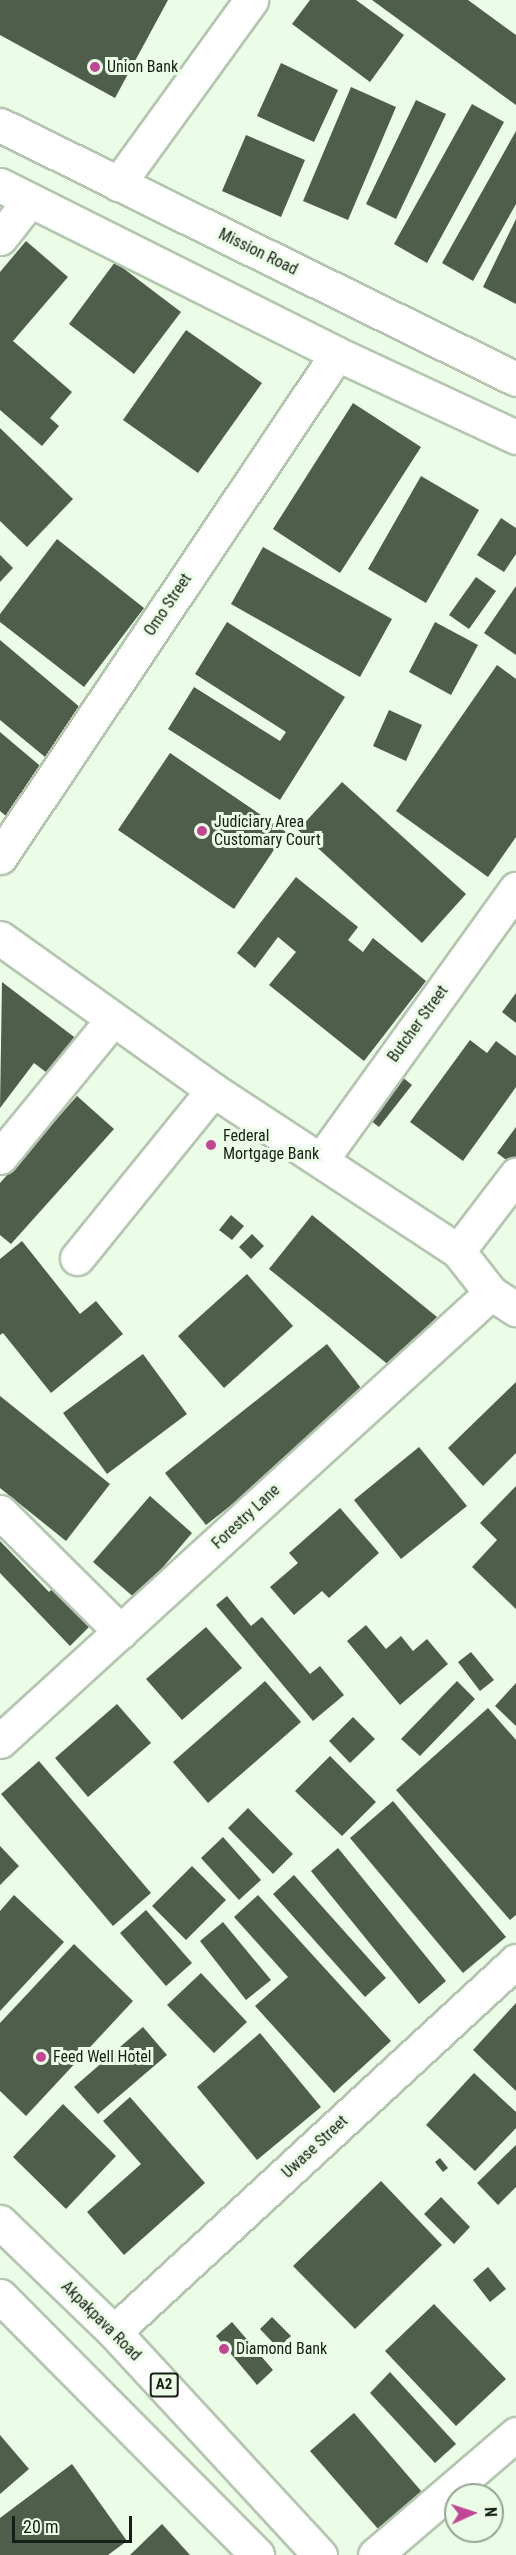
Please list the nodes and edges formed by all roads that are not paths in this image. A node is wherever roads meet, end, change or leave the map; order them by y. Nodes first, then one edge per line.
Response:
1 (251, 0) edge
2 (0, 125) edge
3 (118, 184) junction
4 (0, 185) edge
5 (30, 200) junction
6 (0, 238) edge
7 (337, 354) junction
8 (516, 379) edge
9 (516, 437) edge
10 (0, 857) edge
11 (516, 889) edge
12 (0, 938) edge
13 (113, 1019) junction
14 (213, 1090) junction
15 (0, 1156) edge
16 (321, 1160) junction
17 (516, 1175) edge
18 (458, 1251) junction
19 (77, 1258) dead end
20 (504, 1301) edge
21 (0, 1512) edge
22 (121, 1632) junction
23 (0, 1742) edge
24 (516, 1961) edge
25 (0, 2222) edge
26 (1, 2298) edge
27 (114, 2332) junction
28 (516, 2434) edge
29 (257, 2555) edge
30 (320, 2555) edge
31 (375, 2555) edge

1 - 3 main road
2 - 3 main road, Mission Road
3 - 8 main road, Mission Road
4 - 5 main road
5 - 6 main road
5 - 7 main road
7 - 9 main road
7 - 10 main road, Omo Street
11 - 16 main road, Butcher Street
12 - 13 main road
13 - 14 main road
13 - 15 main road
14 - 16 main road
14 - 19 main road
16 - 18 main road
17 - 18 main road
18 - 20 main road
20 - 22 main road, Forestry Lane
21 - 22 main road
22 - 23 main road, Forestry Lane
24 - 27 main road, Uwase Street
25 - 27 main road, Akpakpava Road / A2
26 - 29 main road
27 - 30 main road, Akpakpava Road / A2
28 - 31 main road

